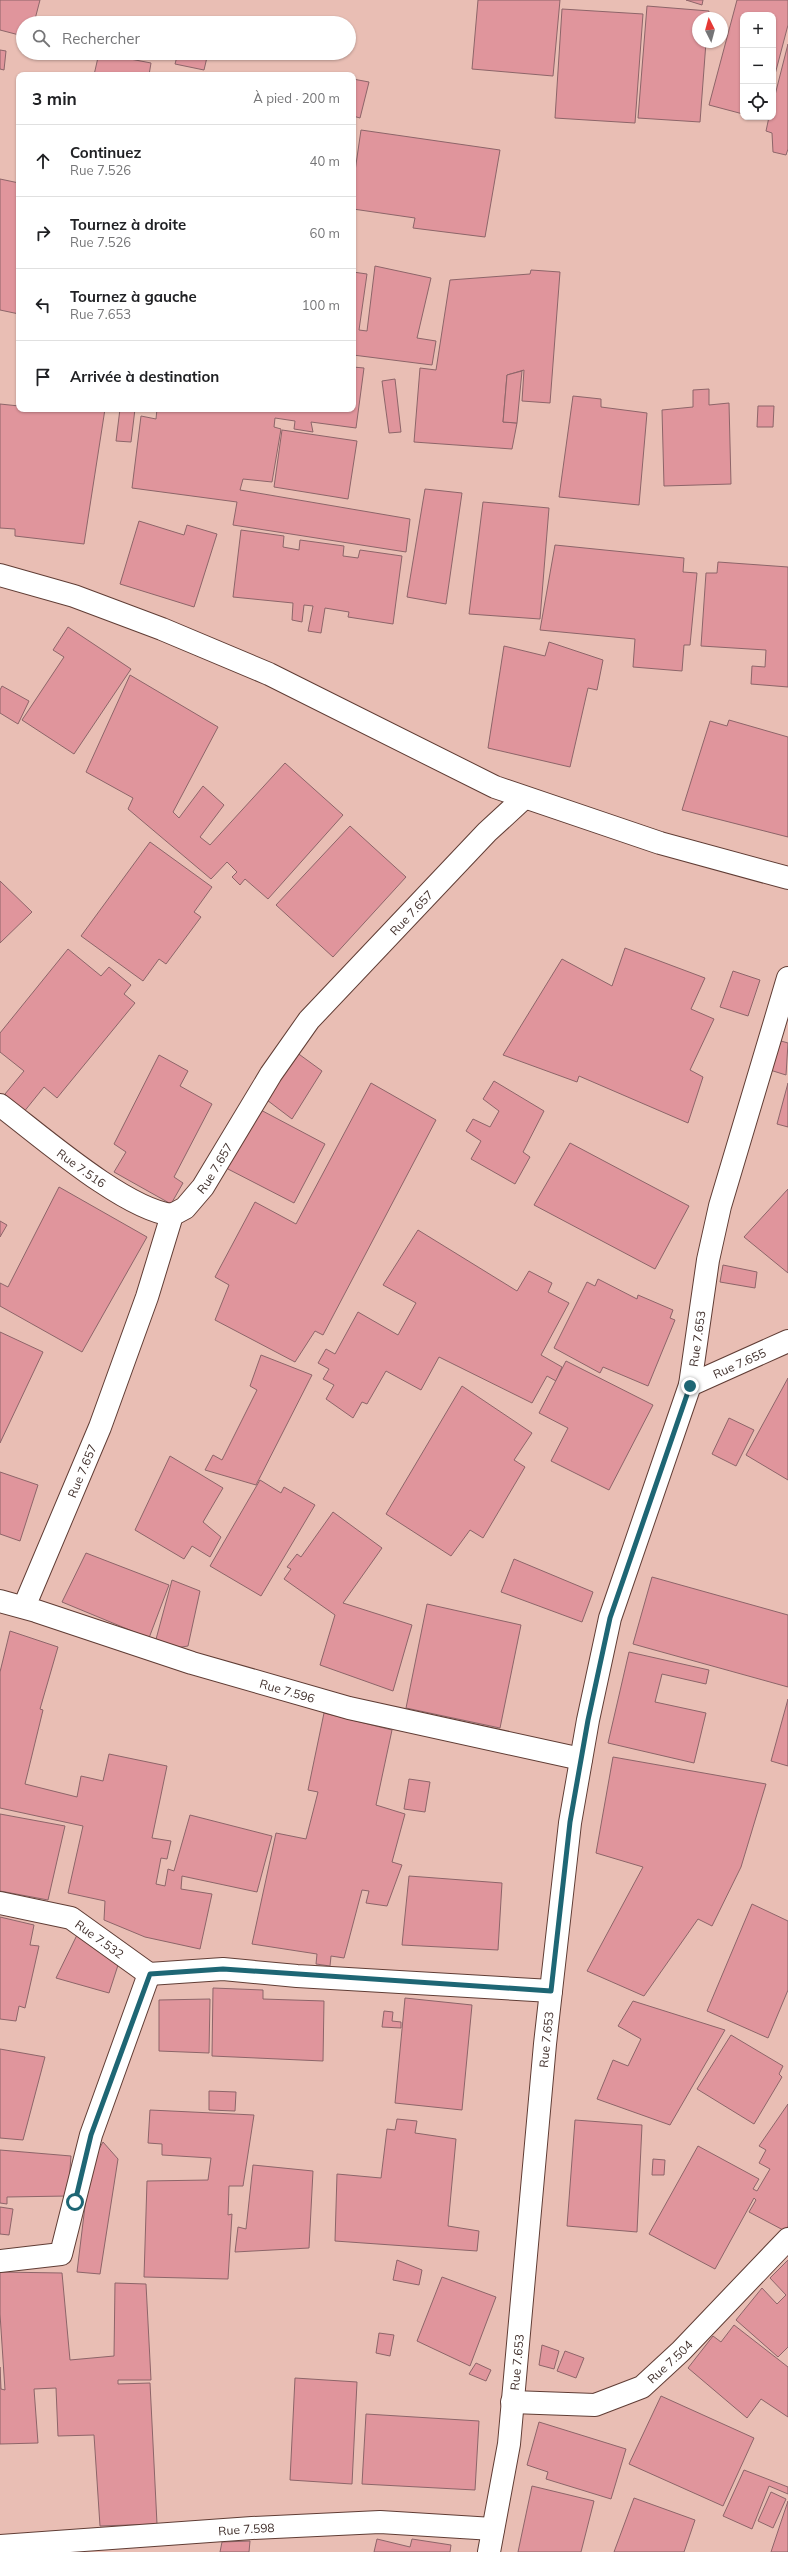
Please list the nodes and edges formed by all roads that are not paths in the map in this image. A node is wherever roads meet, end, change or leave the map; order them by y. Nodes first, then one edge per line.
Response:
1 (0, 575) edge
2 (524, 798) junction
3 (788, 878) edge
4 (788, 978) edge
5 (0, 1105) edge
6 (172, 1215) junction
7 (788, 1341) edge
8 (690, 1386) junction
9 (0, 1601) edge
10 (24, 1607) junction
11 (581, 1758) junction
12 (0, 1903) edge
13 (150, 1974) junction
14 (551, 1991) junction
15 (788, 2239) edge
16 (0, 2260) edge
17 (512, 2402) junction
18 (493, 2529) junction
19 (0, 2546) edge
20 (489, 2552) edge

1 - 2 street
2 - 3 street
2 - 6 street, Rue 7.657
4 - 8 street, Rue 7.653
5 - 6 street, Rue 7.516
6 - 10 street, Rue 7.657
7 - 8 street, Rue 7.655
8 - 11 street, Rue 7.653
9 - 10 street, Rue 7.596
10 - 11 street, Rue 7.596
11 - 14 street, Rue 7.653
12 - 13 street, Rue 7.532
13 - 14 street
13 - 16 street
14 - 17 street, Rue 7.653
15 - 17 street, Rue 7.504
17 - 18 street, Rue 7.653
18 - 19 street, Rue 7.598
18 - 20 street, Rue 7.653

